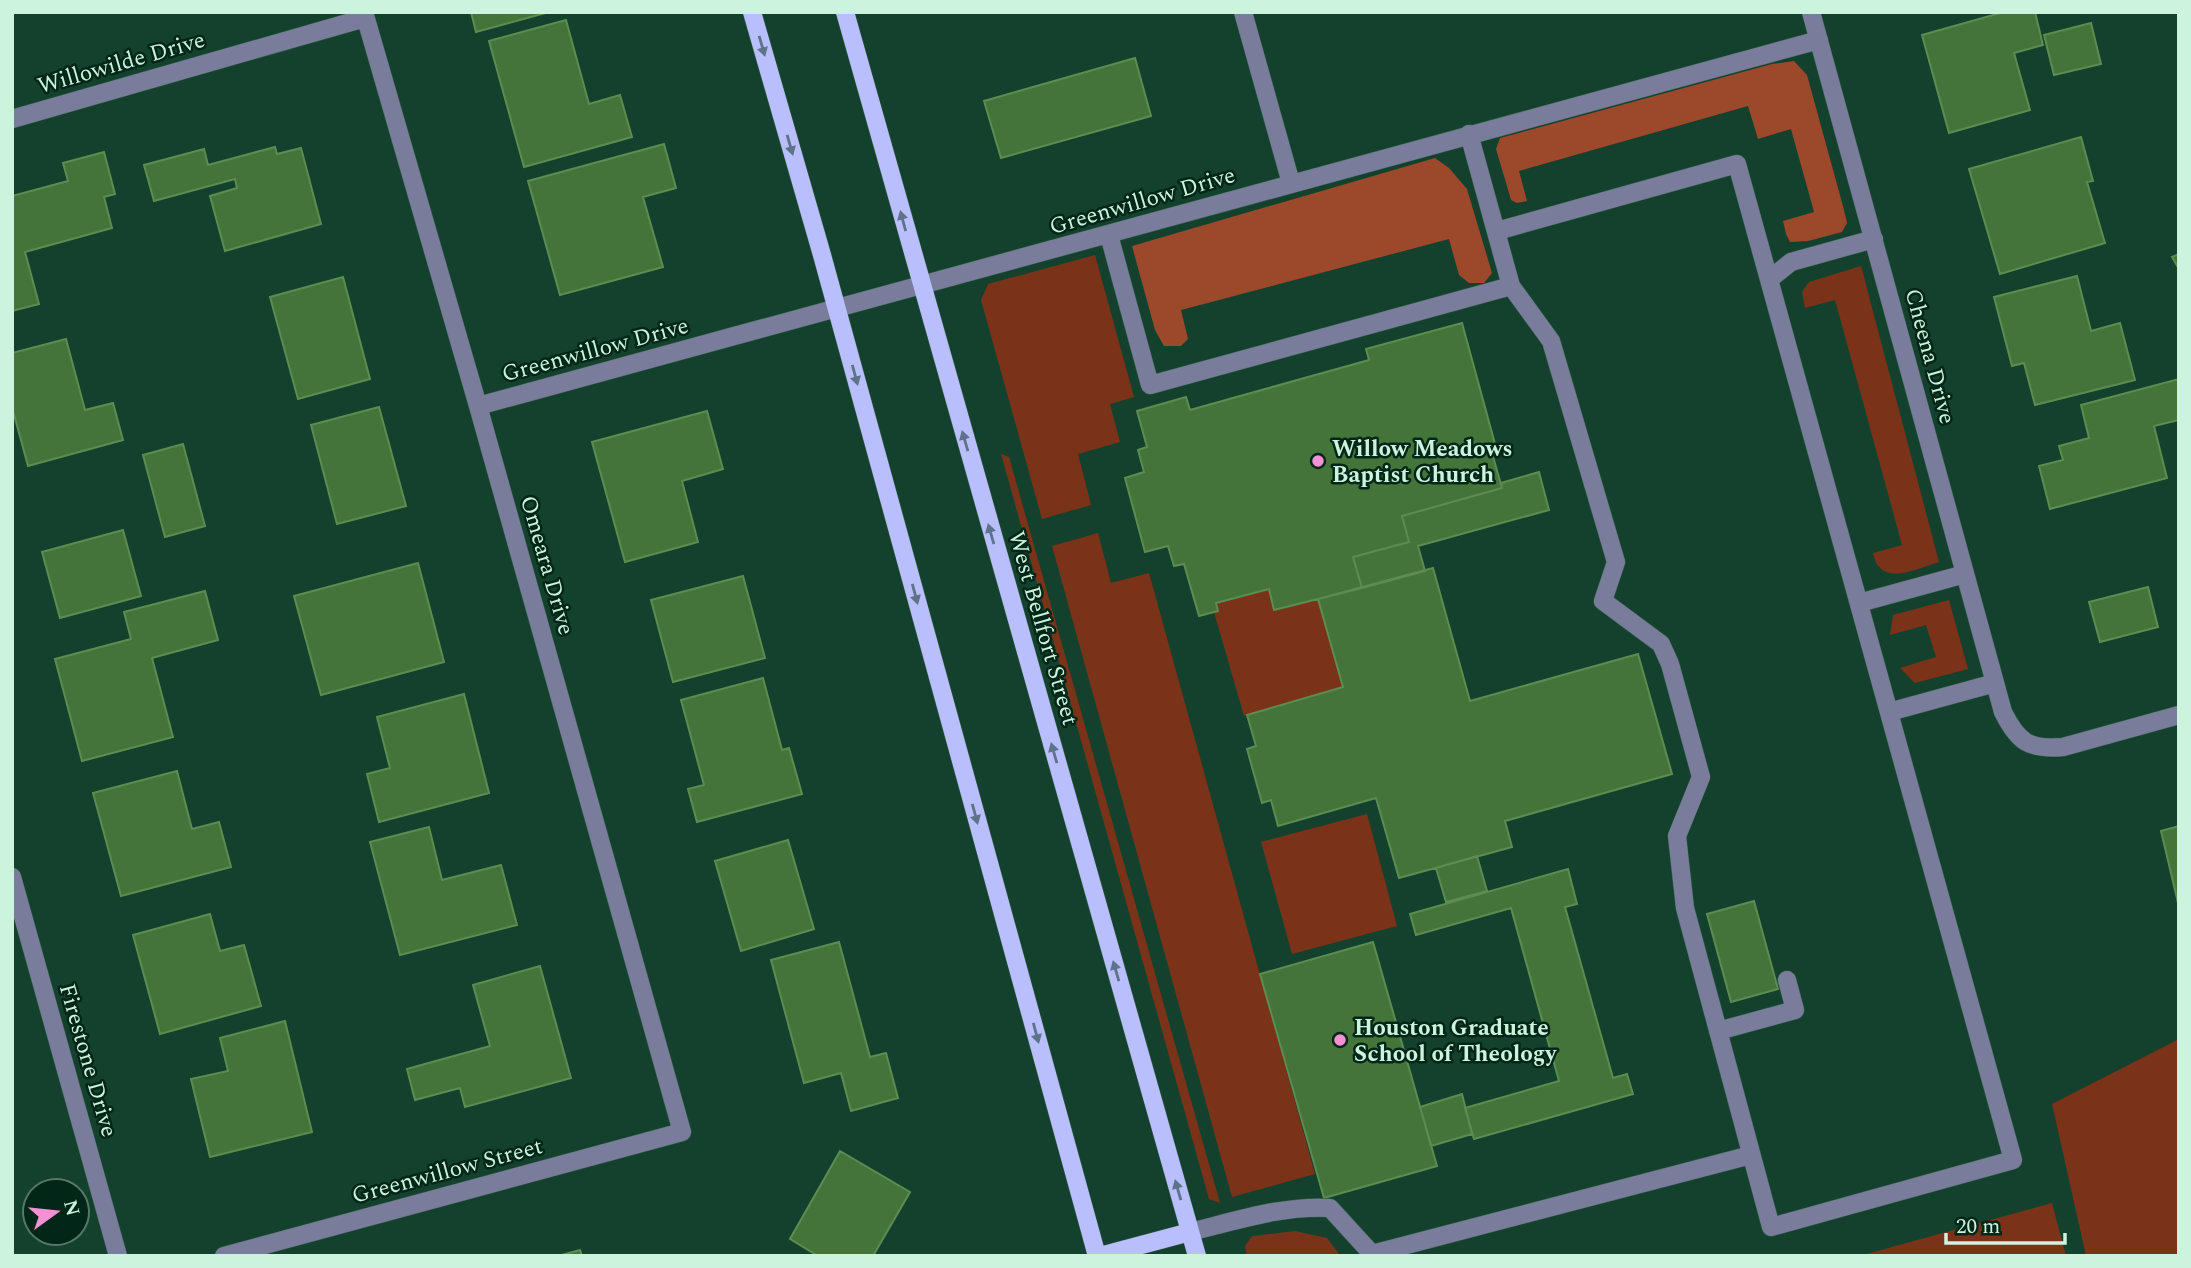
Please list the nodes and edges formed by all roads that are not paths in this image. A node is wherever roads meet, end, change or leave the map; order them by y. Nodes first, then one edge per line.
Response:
1 (752, 12) edge
2 (845, 12) edge
3 (1243, 12) edge
4 (1811, 12) edge
5 (365, 15) edge
6 (1819, 40) junction
7 (12, 119) edge
8 (1469, 134) junction
9 (1291, 183) junction
10 (1497, 231) junction
11 (1109, 235) junction
12 (1874, 239) junction
13 (1770, 279) junction
14 (1511, 286) junction
15 (921, 287) junction
16 (836, 309) junction
17 (478, 406) junction
18 (1965, 574) junction
19 (1859, 603) junction
20 (1995, 683) junction
21 (1889, 712) junction
22 (2179, 715) edge
23 (12, 877) edge
24 (1787, 980) dead end
25 (1718, 1031) junction
26 (682, 1132) joint
27 (1751, 1155) junction
28 (1190, 1232) junction
29 (118, 1256) edge
30 (224, 1256) edge
31 (1098, 1256) edge
32 (1197, 1256) edge

1 -> 16 main road
15 -> 2 main road, West Bellfort Street
3 - 9 street
4 - 6 street, Cheena Drive
5 - 7 street, Willowilde Drive
5 - 17 street, Omeara Drive
6 - 8 street, Greenwillow Drive
6 - 12 street, Cheena Drive
8 - 9 street, Greenwillow Drive
8 - 10 street
9 - 11 street, Greenwillow Drive
10 - 13 street
10 - 14 street
11 - 14 street
11 - 15 street, Greenwillow Drive
12 - 13 street
12 - 18 street, Cheena Drive
13 - 19 street
14 - 25 street
15 - 16 street, Greenwillow Drive
28 -> 15 main road, West Bellfort Street
16 - 17 street, Greenwillow Drive
16 -> 31 main road
17 - 26 street, Omeara Drive
18 - 19 street
18 - 20 street, Cheena Drive
19 - 21 street
20 - 21 street
20 - 22 street, Cheena Drive
21 - 27 street
23 - 29 street, Firestone Drive
24 - 25 street
25 - 27 street
26 - 30 street, Greenwillow Street
27 - 28 street
28 - 31 main road
28 - 32 main road, West Bellfort Street

